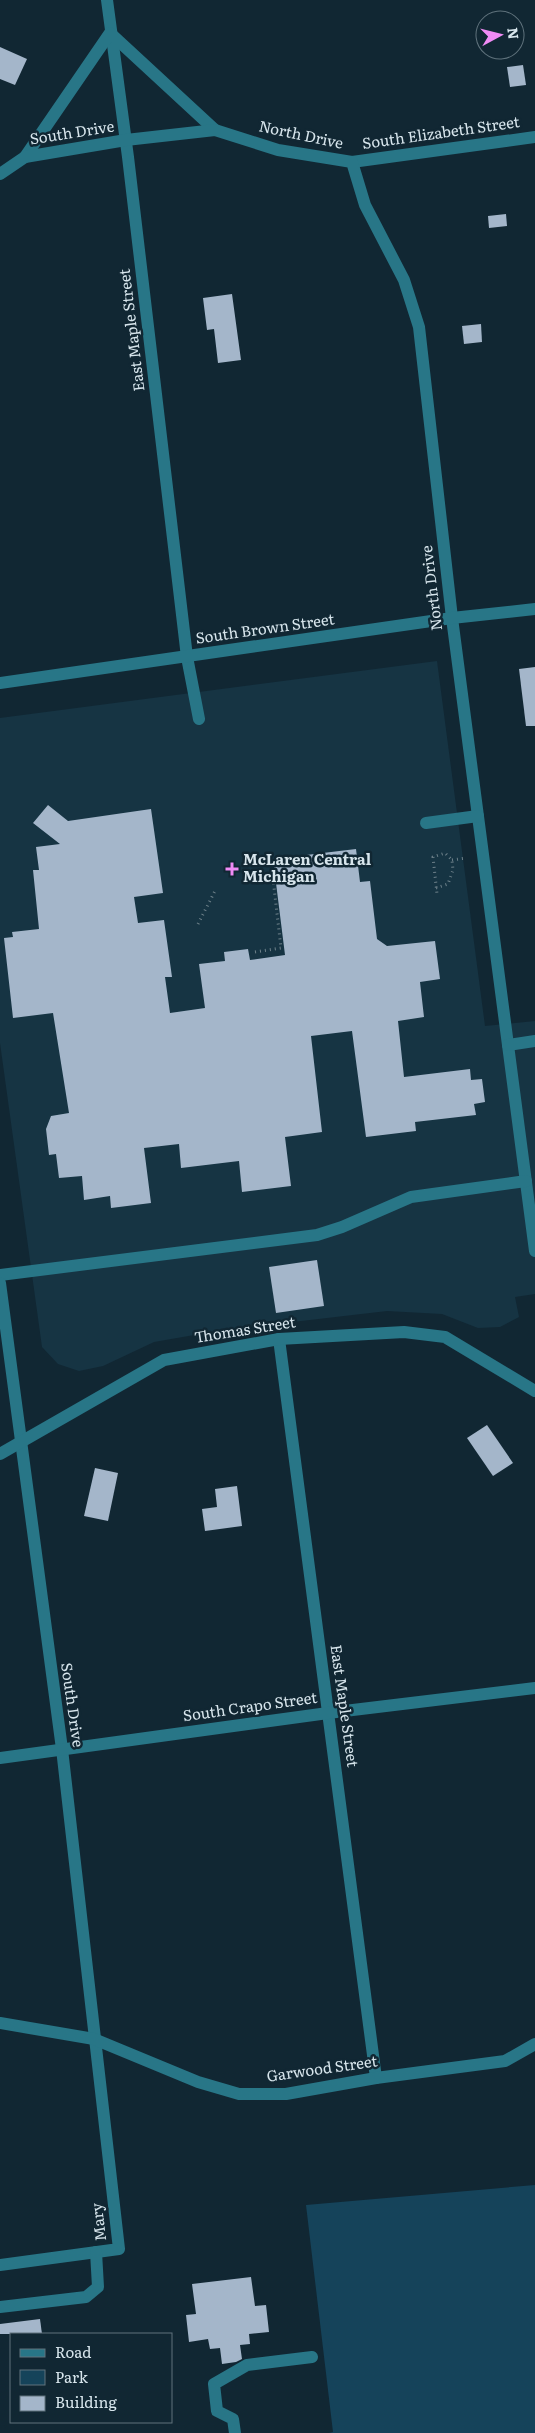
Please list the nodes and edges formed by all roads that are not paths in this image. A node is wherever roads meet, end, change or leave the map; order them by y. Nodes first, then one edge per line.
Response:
1 (107, 0) edge
2 (110, 33) junction
3 (215, 130) junction
4 (535, 137) edge
5 (126, 140) junction
6 (25, 157) junction
7 (352, 162) junction
8 (0, 174) edge
9 (535, 609) edge
10 (452, 618) junction
11 (187, 657) junction
12 (0, 683) edge
13 (199, 719) dead end
14 (478, 816) junction
15 (426, 824) dead end
16 (535, 1041) edge
17 (508, 1045) junction
18 (526, 1180) junction
19 (535, 1251) edge
20 (0, 1275) edge
21 (0, 1283) edge
22 (279, 1339) junction
23 (535, 1391) edge
24 (20, 1442) junction
25 (0, 1454) edge
26 (535, 1688) edge
27 (328, 1713) junction
28 (62, 1749) junction
29 (0, 1758) edge
30 (0, 2023) edge
31 (94, 2039) junction
32 (535, 2044) edge
33 (376, 2078) junction
34 (105, 2132) joint
35 (96, 2252) junction
36 (0, 2265) edge
37 (0, 2307) edge
38 (312, 2357) dead end
39 (235, 2433) edge

1 - 2 street, East Maple Street
2 - 3 street
2 - 5 street, East Maple Street
2 - 6 street
3 - 5 street, North Drive
3 - 7 street, North Drive
4 - 7 street, South Elizabeth Street
5 - 6 street, South Drive
5 - 11 street, East Maple Street
6 - 8 street, South Drive
7 - 10 street, North Drive
9 - 10 street, South Brown Street
10 - 11 street, South Brown Street
10 - 14 street, North Drive
11 - 12 street, South Brown Street
11 - 13 street, East Maple Street
14 - 15 street
14 - 17 street, North Drive
16 - 17 street
17 - 18 street, North Drive
18 - 19 street, North Drive
18 - 20 street
21 - 24 street, South Drive
22 - 23 street, Thomas Street
22 - 24 street, Thomas Street
22 - 27 street, East Maple Street
24 - 25 street, Thomas Street
24 - 28 street, South Drive
26 - 27 street, South Crapo Street
27 - 28 street, South Crapo Street
27 - 33 street, East Maple Street
28 - 29 street, South Crapo Street
28 - 31 street, South Drive
30 - 31 street, Garwood Street
31 - 33 street, Garwood Street
31 - 34 street, South Drive
32 - 33 street, Garwood Street
34 - 35 street, Mary
35 - 36 street, Mary
35 - 37 street
38 - 39 street

